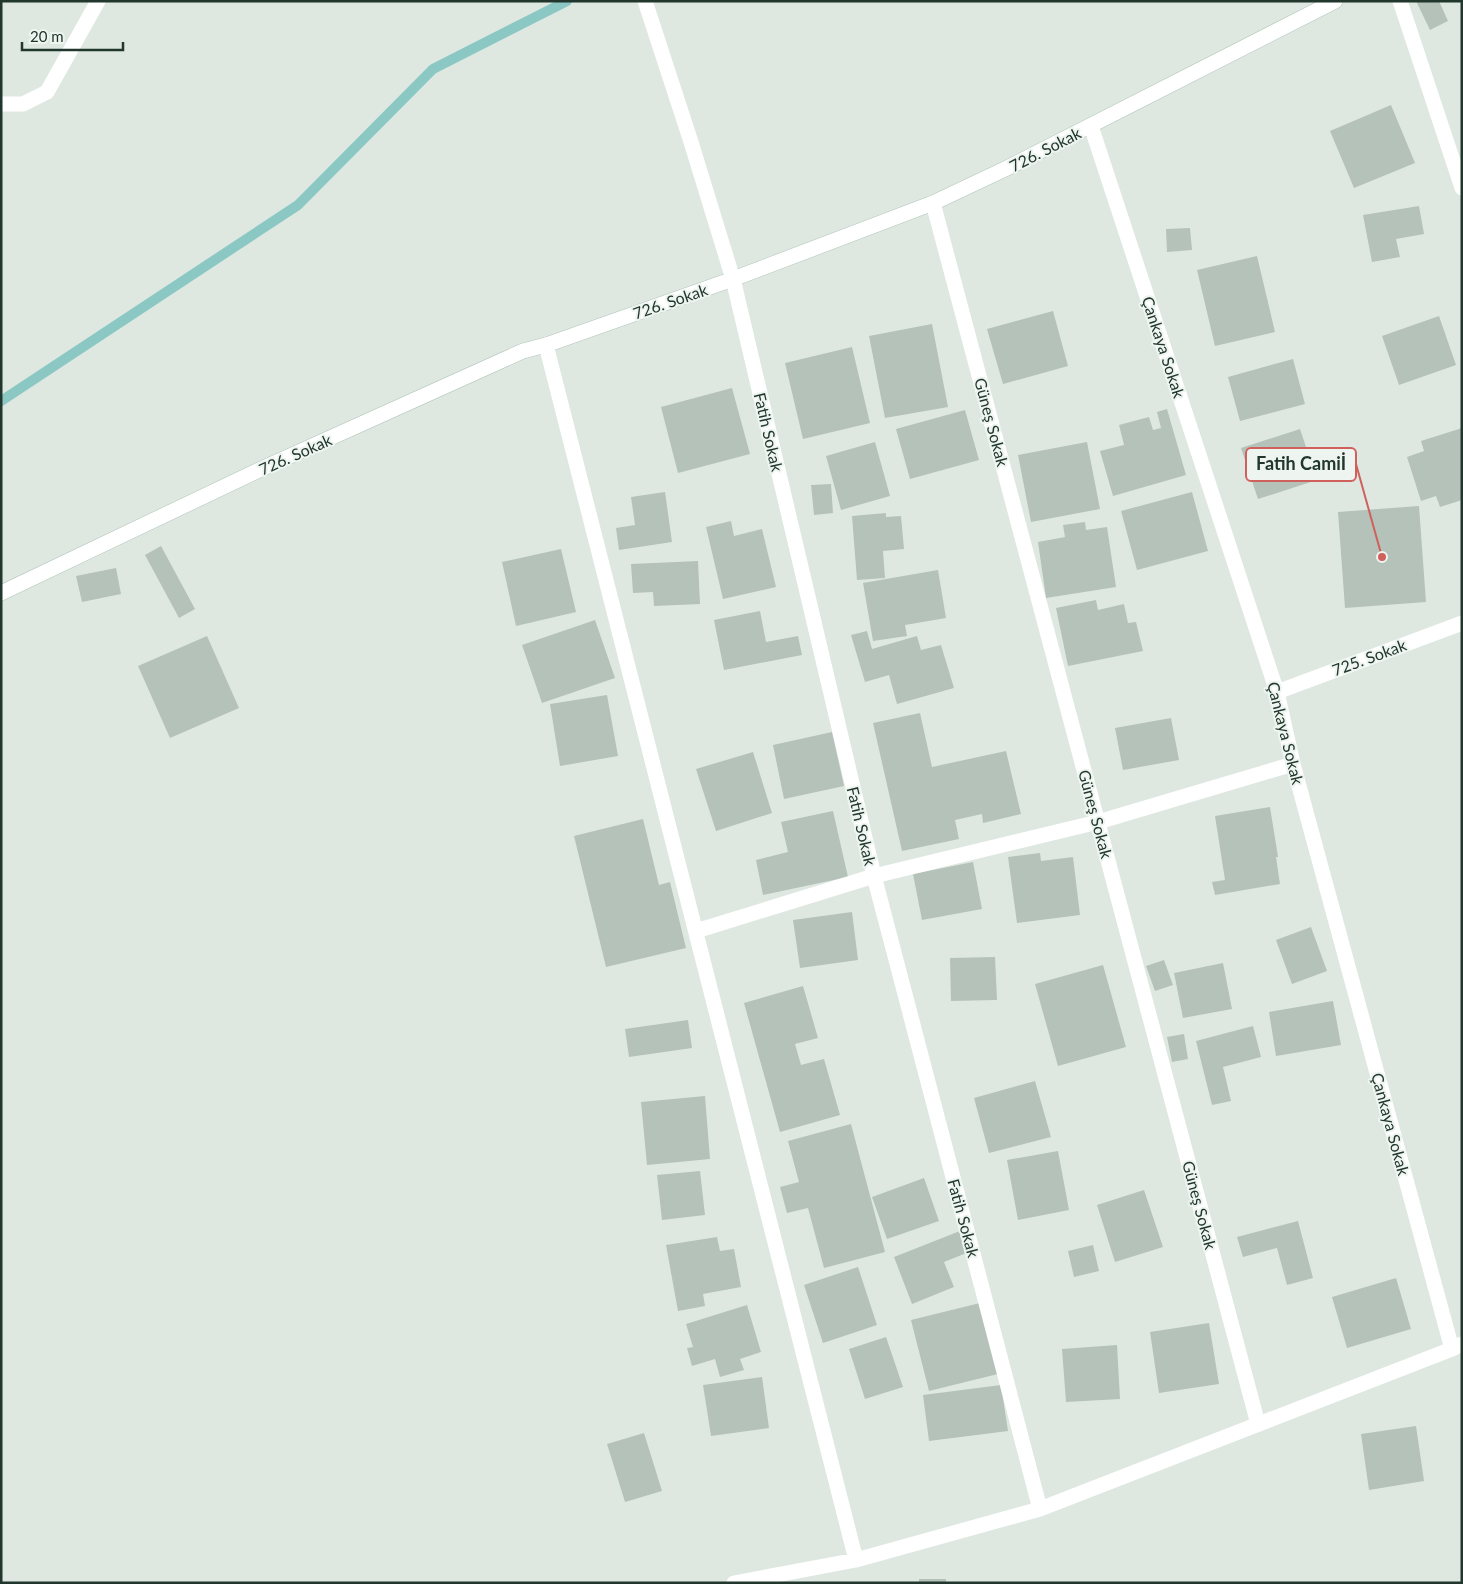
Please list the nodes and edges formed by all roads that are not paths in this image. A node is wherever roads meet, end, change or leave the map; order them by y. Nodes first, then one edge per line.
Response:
1 (98, 1) edge
2 (645, 1) edge
3 (1335, 1) edge
4 (1400, 1) edge
5 (1, 104) edge
6 (1091, 126) junction
7 (1462, 188) edge
8 (934, 204) junction
9 (733, 279) junction
10 (546, 345) junction
11 (1, 593) edge
12 (1462, 623) edge
13 (1277, 692) junction
14 (1293, 764) junction
15 (1098, 822) junction
16 (874, 876) junction
17 (696, 931) junction
18 (1457, 1347) edge
19 (1258, 1424) junction
20 (1040, 1508) junction
21 (856, 1560) junction
22 (734, 1583) edge

1 - 5 street
2 - 9 street, Fatih Sokak
3 - 6 street, 726. Sokak
4 - 7 street
6 - 8 street, 726. Sokak
6 - 13 street, Çankaya Sokak
8 - 9 street, 726. Sokak
8 - 15 street, Güneş Sokak
9 - 10 street, 726. Sokak
9 - 16 street, Fatih Sokak
10 - 11 street, 726. Sokak
10 - 17 street
12 - 13 street, 725. Sokak
13 - 14 street, Çankaya Sokak
14 - 15 street
14 - 18 street, Çankaya Sokak
15 - 16 street
15 - 19 street, Güneş Sokak
16 - 17 street
16 - 20 street, Fatih Sokak
17 - 21 street
18 - 19 street
19 - 20 street
20 - 21 street
21 - 22 street

